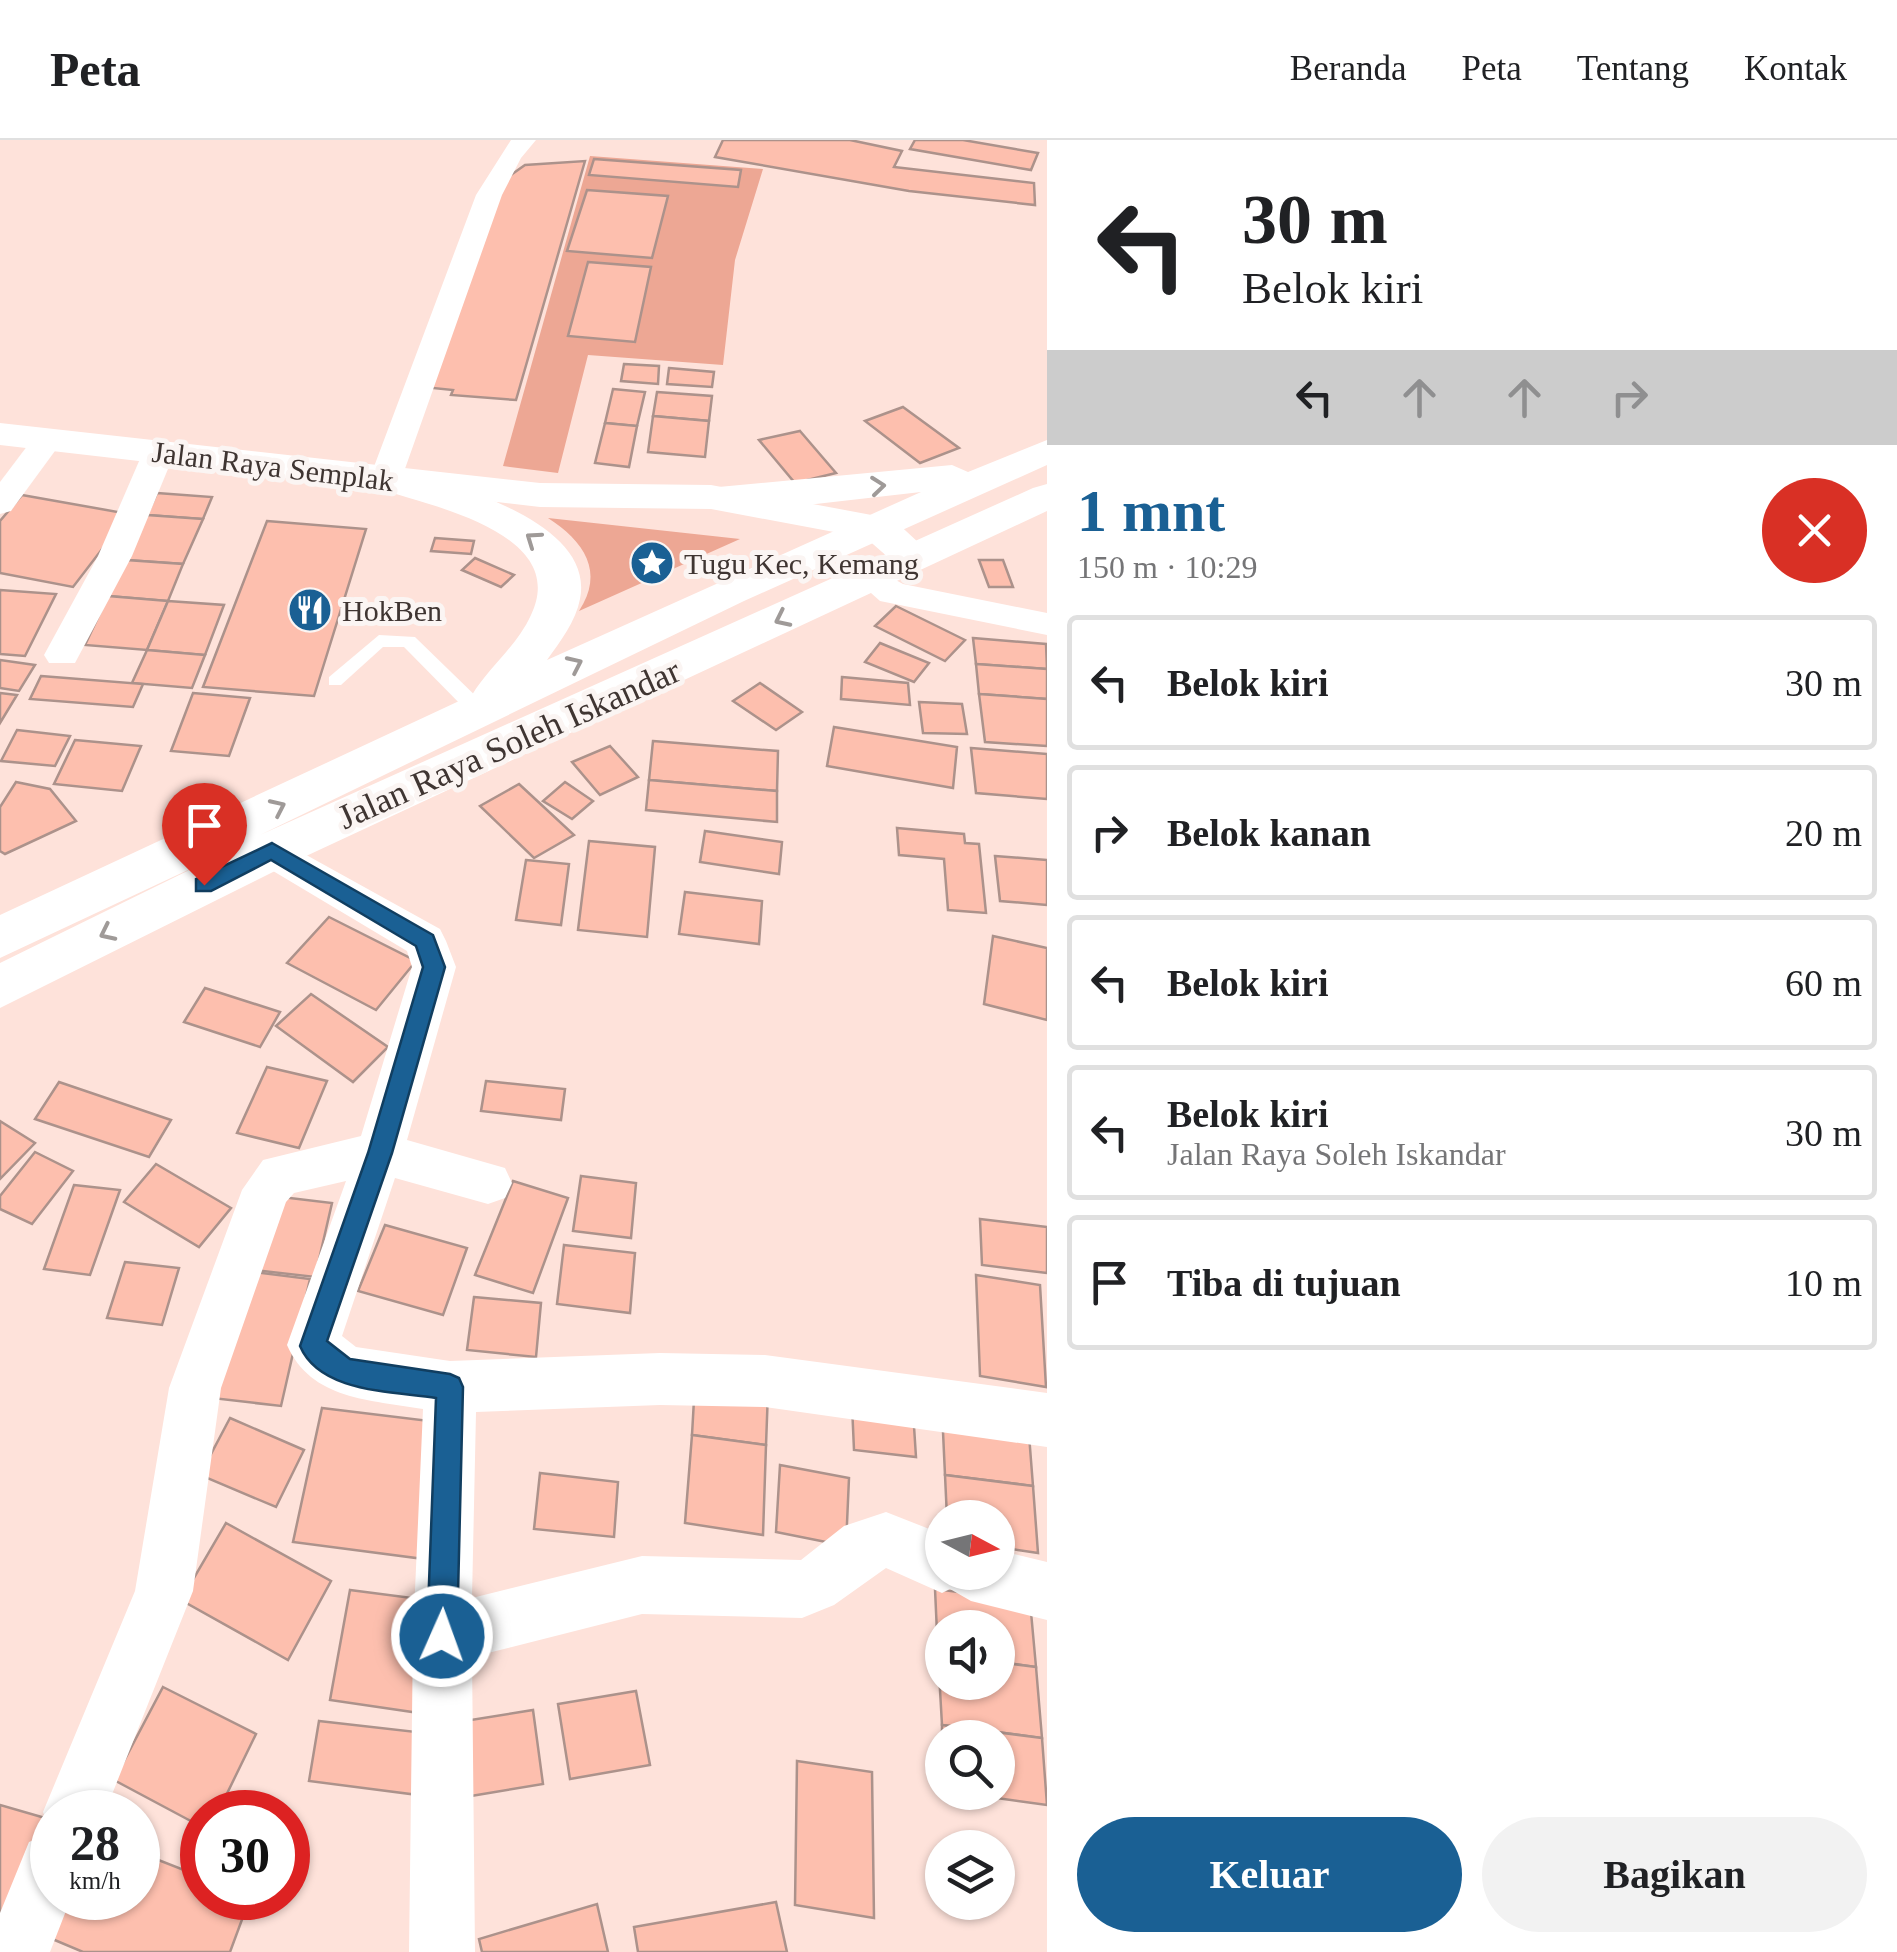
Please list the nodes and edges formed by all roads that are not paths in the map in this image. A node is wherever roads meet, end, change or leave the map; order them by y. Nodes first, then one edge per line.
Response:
1 (524, 140) edge
2 (0, 434) edge
3 (48, 440) junction
4 (159, 452) junction
5 (1035, 456) edge
6 (388, 480) junction
7 (547, 495) junction
8 (1047, 496) edge
9 (711, 497) junction
10 (0, 504) edge
11 (879, 528) junction
12 (912, 556) junction
13 (853, 561) junction
14 (1047, 624) edge
15 (62, 655) dead end
16 (335, 681) dead end
17 (482, 708) junction
18 (272, 851) junction
19 (0, 938) edge
20 (0, 986) edge
21 (380, 1153) junction
22 (488, 1183) dead end
23 (450, 1387) junction
24 (1047, 1420) edge
25 (925, 1556) edge
26 (1015, 1583) edge
27 (1047, 1591) edge
28 (442, 1636) junction
29 (83, 1790) edge
30 (30, 1920) edge
31 (17, 1952) edge
32 (442, 1952) edge

1 - 6 street
2 - 3 main road, Jalan Raya Semplak
3 - 4 main road, Jalan Raya Semplak
3 - 10 street
4 - 6 main road, Jalan Raya Semplak
4 - 15 street
9 -> 5 main road
5 - 11 main road, Jalan Raya Soleh Iskandar
6 - 7 main road, Jalan Raya Semplak
17 -> 6 main road
7 - 9 main road, Jalan Raya Semplak
7 - 13 main road, Jalan Raya Semplak
8 - 12 main road, Jalan Raya Soleh Iskandar
9 - 11 main road, Jalan Raya Semplak
11 - 12 main road, Jalan Raya Semplak
11 - 13 main road, Jalan Raya Soleh Iskandar
12 - 13 main road, Jalan Raya Soleh Iskandar
13 - 14 street
17 -> 13 main road, Jalan Raya Soleh Iskandar
13 -> 18 main road, Jalan Raya Soleh Iskandar
16 - 17 lane
19 -> 17 main road, Jalan Raya Soleh Iskandar
18 -> 20 main road, Jalan Raya Soleh Iskandar
18 - 21 street
21 - 22 street
21 - 23 street
21 - 29 street
23 - 24 street
23 - 28 street
25 - 28 street
26 - 27 street
28 - 32 street
30 - 31 street

